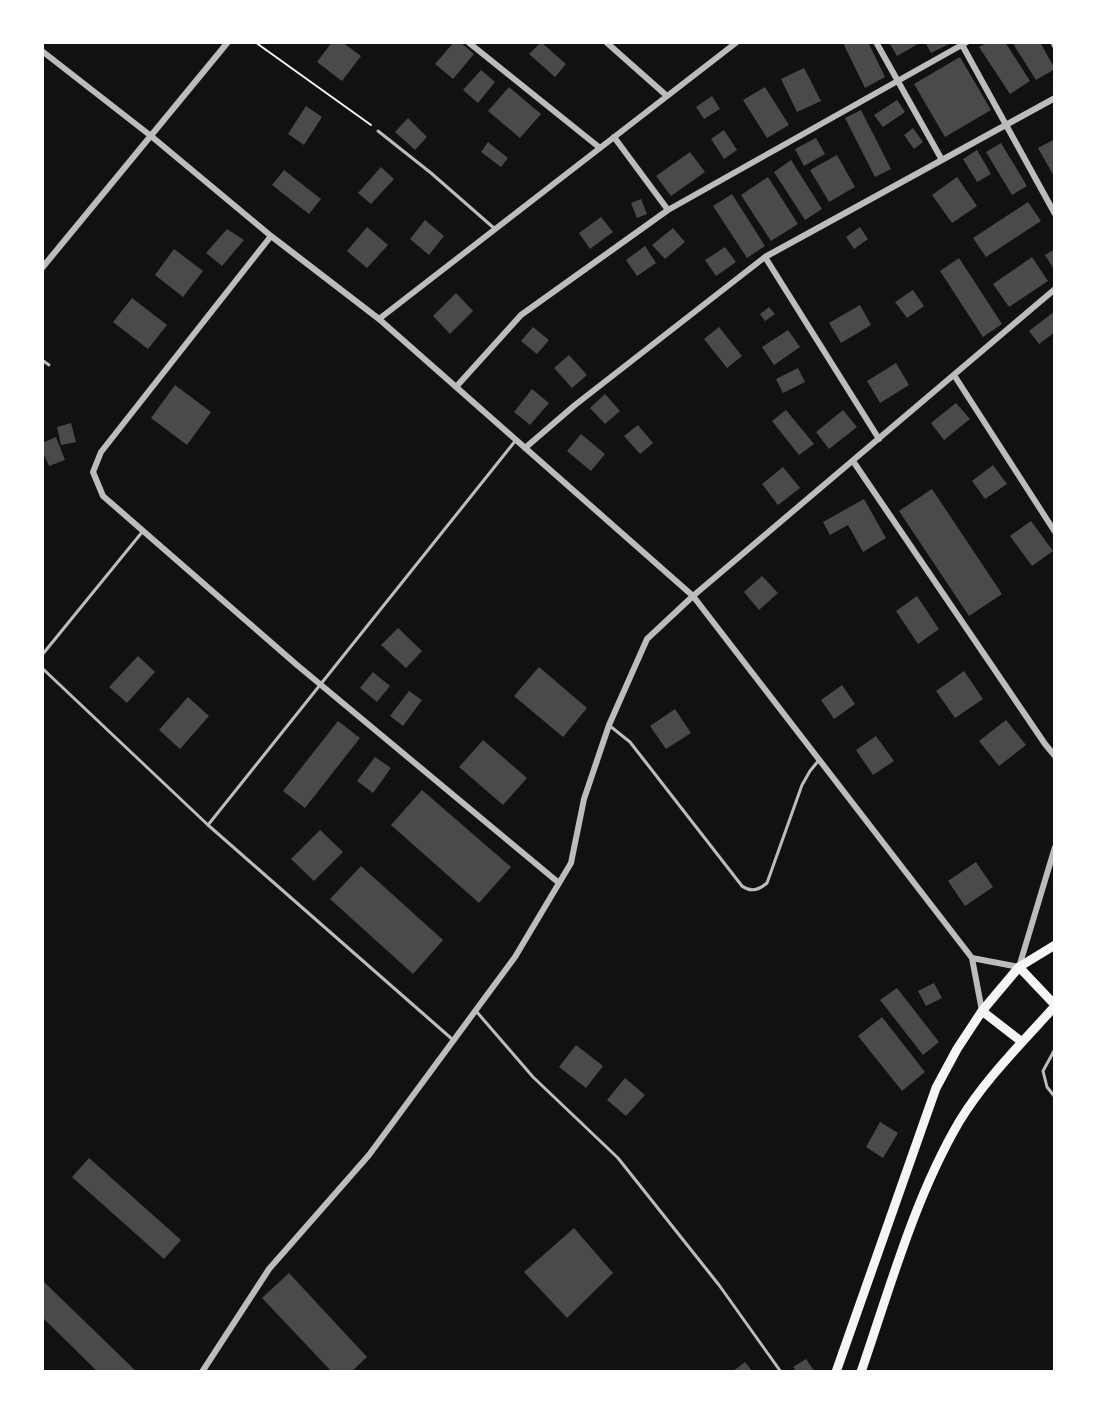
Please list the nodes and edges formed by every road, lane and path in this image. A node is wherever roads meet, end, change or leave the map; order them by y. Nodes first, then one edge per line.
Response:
1 (228, 42) edge
2 (255, 42) edge
3 (468, 42) edge
4 (606, 42) edge
5 (737, 42) edge
6 (876, 42) edge
7 (1053, 42) edge
8 (963, 43) edge
9 (1055, 46) edge
10 (42, 51) edge
11 (899, 80) junction
12 (667, 96) junction
13 (1055, 98) edge
14 (1006, 125) junction
15 (378, 130) joint
16 (151, 135) junction
17 (614, 137) junction
18 (600, 148) junction
19 (942, 159) junction
20 (668, 210) junction
21 (1055, 214) edge
22 (495, 229) junction
23 (270, 236) junction
24 (765, 257) junction
25 (42, 268) edge
26 (1055, 289) edge
27 (379, 319) junction
28 (42, 360) edge
29 (49, 365) dead end
30 (954, 375) junction
31 (456, 387) junction
32 (879, 439) junction
33 (516, 440) junction
34 (525, 448) junction
35 (853, 461) junction
36 (144, 531) junction
37 (1055, 532) edge
38 (693, 597) junction
39 (42, 656) edge
40 (42, 665) edge
41 (320, 684) junction
42 (609, 725) junction
43 (1055, 756) edge
44 (819, 760) junction
45 (208, 825) junction
46 (1055, 847) edge
47 (559, 883) junction
48 (1055, 945) edge
49 (972, 958) junction
50 (1019, 967) junction
51 (1055, 1006) edge
52 (476, 1011) junction
53 (982, 1011) junction
54 (454, 1041) junction
55 (1022, 1042) junction
56 (1055, 1049) edge
57 (1055, 1097) edge
58 (202, 1372) edge
59 (781, 1372) edge
60 (836, 1372) edge
61 (861, 1372) edge

1 - 16 street
2 - 15 path
3 - 18 street
4 - 12 street
5 - 12 street
6 - 11 street
7 - 9 street
8 - 11 street
8 - 14 street
10 - 16 street
11 - 19 street
11 - 20 street
12 - 17 street
13 - 14 street
14 - 19 street
14 - 21 street
15 - 22 lane
16 - 23 street
16 - 25 street
17 - 18 street
17 - 20 street
18 - 22 street
19 - 24 street
20 - 31 street
22 - 27 street
23 - 27 street
23 - 36 street
24 - 32 street
24 - 34 street
26 - 30 street
27 - 31 street
28 - 29 lane
30 - 32 street
30 - 37 street
31 - 33 street
32 - 35 street
33 - 34 street
33 - 41 lane
34 - 38 street
35 - 38 street
35 - 43 street
36 - 39 lane
36 - 41 street
38 - 42 street
38 - 44 street
40 - 45 lane
41 - 45 lane
41 - 47 street
42 - 44 lane
42 - 47 street
44 - 49 street
45 - 54 lane
46 - 50 street
47 - 52 street
48 - 50 main road
49 - 50 street
49 - 53 street
50 - 51 main road
50 - 53 main road
51 - 55 main road
52 - 54 street
52 - 59 lane
53 - 55 main road
53 - 60 main road
54 - 58 street
55 - 61 main road
56 - 57 lane

